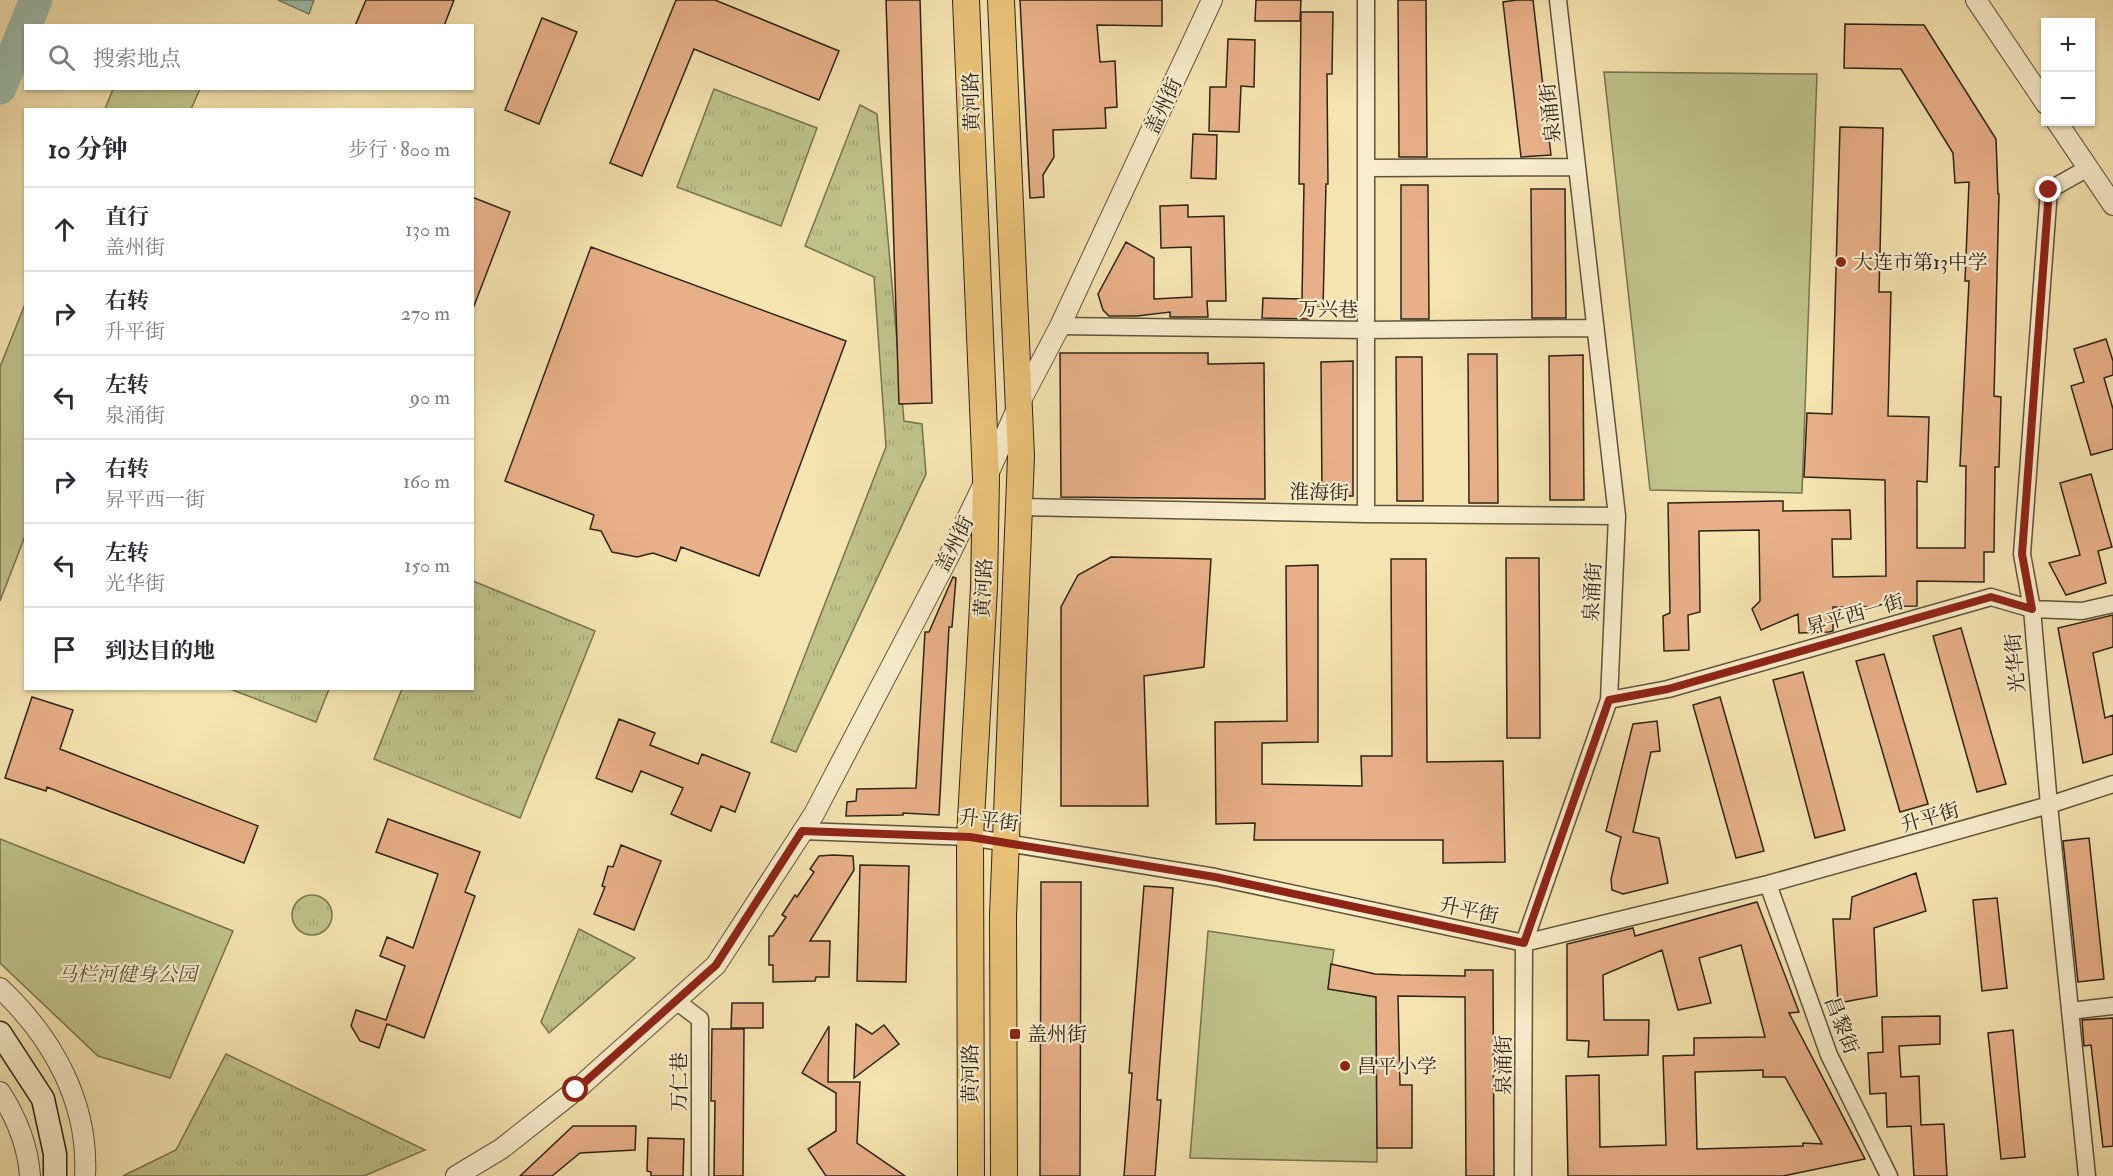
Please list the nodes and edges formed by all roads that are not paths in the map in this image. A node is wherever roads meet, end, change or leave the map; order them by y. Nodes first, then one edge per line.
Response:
1 (966, 0) edge
2 (1000, 0) edge
3 (1212, 0) edge
4 (1366, 0) edge
5 (1558, 0) edge
6 (1976, 0) edge
7 (2041, 97) edge
8 (2060, 126) edge
9 (1577, 167) junction
10 (1366, 168) junction
11 (2088, 168) junction
12 (2113, 205) edge
13 (1060, 326) junction
14 (1595, 328) junction
15 (1366, 330) junction
16 (1019, 404) junction
17 (986, 479) junction
18 (1020, 507) junction
19 (1366, 514) junction
20 (1617, 516) junction
21 (2113, 604) edge
22 (2032, 609) junction
23 (1609, 700) junction
24 (2113, 784) edge
25 (2049, 805) junction
26 (802, 831) junction
27 (970, 837) junction
28 (1006, 843) junction
29 (1768, 884) junction
30 (1524, 943) junction
31 (0, 988) edge
32 (676, 1000) junction
33 (2113, 1006) edge
34 (2070, 1011) junction
35 (0, 1032) edge
36 (0, 1092) edge
37 (30, 1176) edge
38 (55, 1176) edge
39 (85, 1176) edge
40 (456, 1176) edge
41 (700, 1176) edge
42 (971, 1176) edge
43 (1004, 1176) edge
44 (1523, 1176) edge
45 (1889, 1176) edge
46 (2086, 1176) edge

1 - 17 main road, 黄河路
2 - 16 main road, 黄河路
3 - 13 street, 盖州街
4 - 10 street
5 - 9 street, 泉涌街
6 - 7 street
8 - 11 street
9 - 10 street
9 - 14 street, 泉涌街
10 - 15 street
11 - 12 street
11 - 22 street, 光华街
13 - 15 street, 万兴巷
13 - 16 street, 盖州街
14 - 15 street, 万兴巷
14 - 20 street, 泉涌街
15 - 19 street
16 - 17 street, 盖州街
16 - 18 main road, 黄河路
17 - 26 street, 盖州街
17 - 27 main road, 黄河路
18 - 19 street, 淮海街
18 - 28 main road, 黄河路
19 - 20 street, 淮海街
20 - 23 street, 泉涌街
21 - 22 street, 昇平西一街
22 - 23 street, 昇平西一街
22 - 25 street, 光华街
23 - 30 street, 泉涌街
24 - 25 street, 升平街
25 - 29 street, 升平街
25 - 34 street, 光华街
26 - 27 street, 升平街
26 - 32 street, 盖州街
27 - 28 street, 升平街
27 - 42 main road, 黄河路
28 - 30 street, 升平街
28 - 43 main road, 黄河路
29 - 30 street, 升平街
29 - 45 street, 昌黎街
30 - 44 street, 泉涌街
31 - 39 street
32 - 40 street, 盖州街
32 - 41 street, 万仁巷
33 - 34 street
34 - 46 street, 光华街
35 - 38 main road
36 - 37 street

